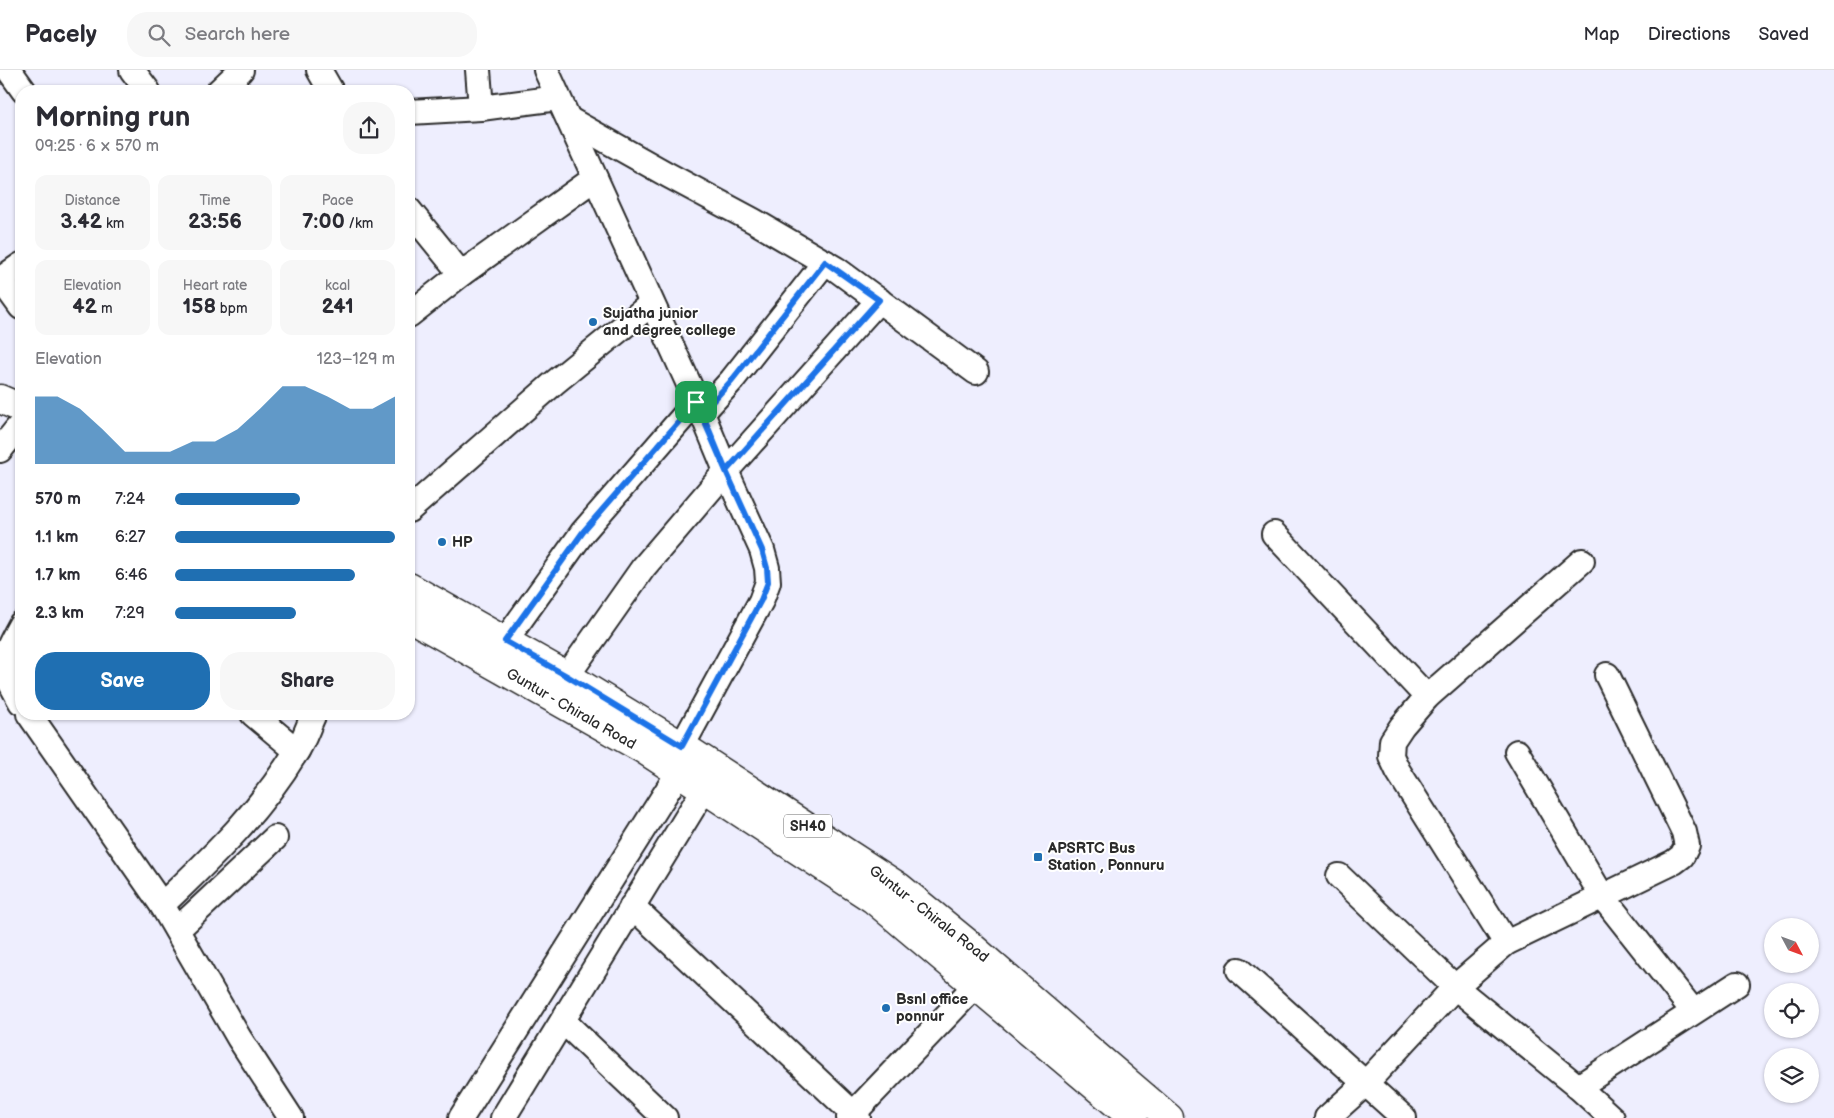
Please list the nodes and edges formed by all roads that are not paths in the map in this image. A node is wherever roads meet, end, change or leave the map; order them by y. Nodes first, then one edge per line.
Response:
1 (9, 70) edge
2 (132, 70) edge
3 (320, 70) edge
4 (478, 70) edge
5 (546, 70) edge
6 (20, 85) edge
7 (143, 85) edge
8 (328, 85) edge
9 (558, 98) junction
10 (481, 108) junction
11 (415, 112) edge
12 (570, 120) junction
13 (596, 178) junction
14 (415, 217) edge
15 (825, 262) junction
16 (15, 269) edge
17 (461, 274) junction
18 (0, 278) edge
19 (15, 299) edge
20 (879, 300) junction
21 (651, 304) junction
22 (415, 309) edge
23 (976, 372) dead end
24 (0, 399) edge
25 (15, 405) edge
26 (699, 408) junction
27 (15, 431) edge
28 (0, 450) edge
29 (726, 471) junction
30 (415, 505) edge
31 (1274, 534) dead end
32 (1582, 561) dead end
33 (415, 590) edge
34 (415, 620) edge
35 (15, 634) edge
36 (505, 641) junction
37 (0, 667) edge
38 (1608, 675) dead end
39 (567, 676) junction
40 (15, 693) edge
41 (1427, 698) junction
42 (33, 720) edge
43 (260, 720) edge
44 (311, 720) edge
45 (297, 751) junction
46 (1517, 752) dead end
47 (681, 759) junction
48 (705, 788) junction
49 (275, 838) dead end
50 (1340, 876) dead end
51 (1602, 896) junction
52 (162, 905) junction
53 (632, 906) junction
54 (176, 930) junction
55 (1506, 943) junction
56 (1239, 970) dead end
57 (976, 984) junction
58 (1737, 984) dead end
59 (1456, 987) junction
60 (539, 994) junction
61 (1693, 1011) junction
62 (565, 1017) junction
63 (1365, 1084) junction
64 (1578, 1087) junction
65 (853, 1116) edge
66 (291, 1118) edge
67 (461, 1118) edge
68 (503, 1118) edge
69 (665, 1118) edge
70 (1133, 1118) edge
71 (1169, 1118) edge
72 (1327, 1118) edge
73 (1404, 1118) edge
74 (1612, 1118) edge

1 - 6 street
2 - 7 street
3 - 8 street
4 - 10 street
5 - 9 street
9 - 10 street
9 - 12 street
10 - 11 street
12 - 13 street
12 - 15 street
13 - 17 street
13 - 21 street
14 - 17 street
15 - 20 street
15 - 26 street
16 - 18 street
17 - 22 street
18 - 19 street
20 - 23 street
20 - 29 street
21 - 26 street
21 - 30 street
24 - 25 main road
26 - 29 street
26 - 36 street
27 - 28 street
29 - 39 street
29 - 47 street
31 - 41 street
32 - 41 street
33 - 36 main road, Guntur - Chirala Road / SH40
34 - 47 main road, Guntur - Chirala Road / SH40
35 - 37 street
36 - 39 main road, Guntur - Chirala Road / SH40
37 - 40 street
38 - 51 street
39 - 47 main road, Guntur - Chirala Road / SH40
41 - 55 street
42 - 52 street
43 - 45 street
44 - 45 street
45 - 52 street
46 - 51 street
47 - 48 main road, Guntur - Chirala Road / SH40
47 - 60 street
47 - 71 main road, Guntur - Chirala Road / SH40
48 - 53 street
48 - 57 main road, Guntur - Chirala Road / SH40
49 - 54 street
50 - 59 street
51 - 55 street
51 - 61 street
52 - 54 street
53 - 62 street
53 - 65 street
54 - 66 street
55 - 59 street
56 - 63 street
57 - 65 street
57 - 70 main road, Guntur - Chirala Road / SH40
58 - 61 street
59 - 63 street
59 - 64 street
60 - 62 street
60 - 67 street
61 - 64 street
62 - 68 street
62 - 69 street
63 - 72 street
63 - 73 street
64 - 74 street

